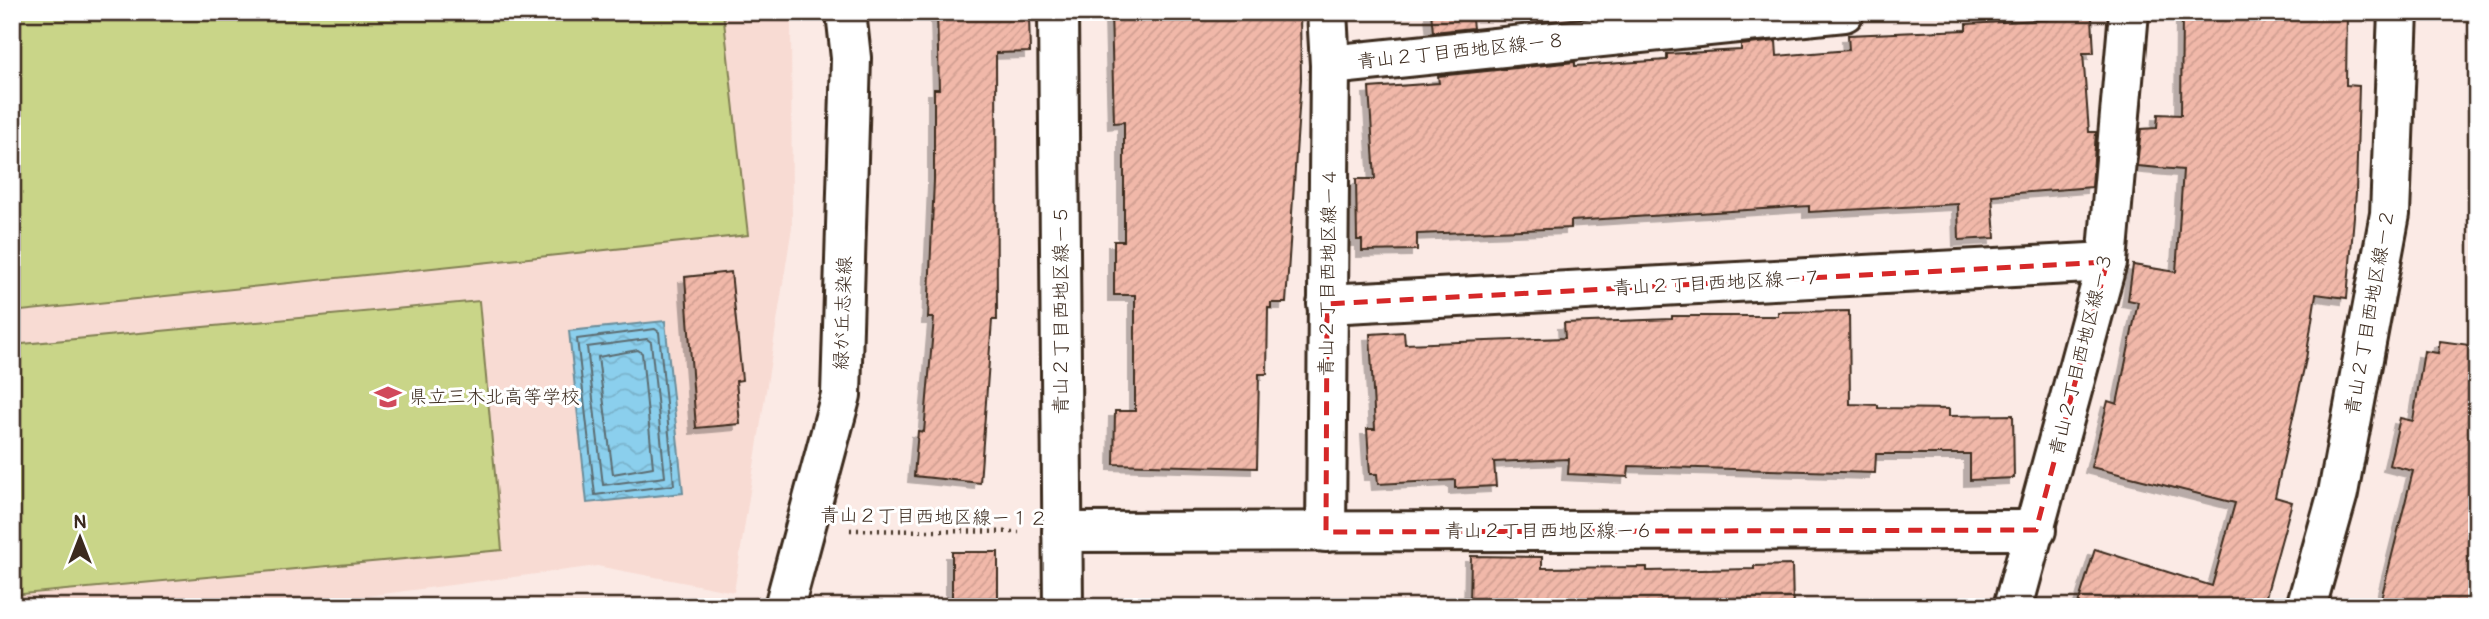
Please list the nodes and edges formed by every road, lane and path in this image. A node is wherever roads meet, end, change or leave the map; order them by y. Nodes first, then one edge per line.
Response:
1 (846, 12) edge
2 (1058, 12) edge
3 (1327, 12) edge
4 (1844, 12) edge
5 (2129, 12) edge
6 (2398, 12) edge
7 (1330, 65) junction
8 (2108, 262) junction
9 (1328, 304) junction
10 (805, 529) junction
11 (2036, 530) junction
12 (1062, 532) junction
13 (1326, 532) junction
14 (784, 607) edge
15 (1063, 607) edge
16 (2013, 607) edge
17 (2306, 607) edge

1 - 10 street, 緑が丘志染線
2 - 12 street, 青山２丁目西地区線ー５
3 - 7 street, 青山２丁目西地区線ー４
4 - 7 street, 青山２丁目西地区線ー８
5 - 8 street, 青山２丁目西地区線ー３
6 - 17 street, 青山２丁目西地区線ー２
7 - 9 street, 青山２丁目西地区線ー４
8 - 9 street, 青山２丁目西地区線ー７
8 - 11 street, 青山２丁目西地区線ー３
9 - 13 street, 青山２丁目西地区線ー４
10 - 12 path, 青山２丁目西地区線ー１２
10 - 14 street, 緑が丘志染線
11 - 13 street, 青山２丁目西地区線ー６
11 - 16 street, 青山２丁目西地区線ー３
12 - 13 street, 青山２丁目西地区線ー６
12 - 15 street, 青山２丁目西地区線ー５

